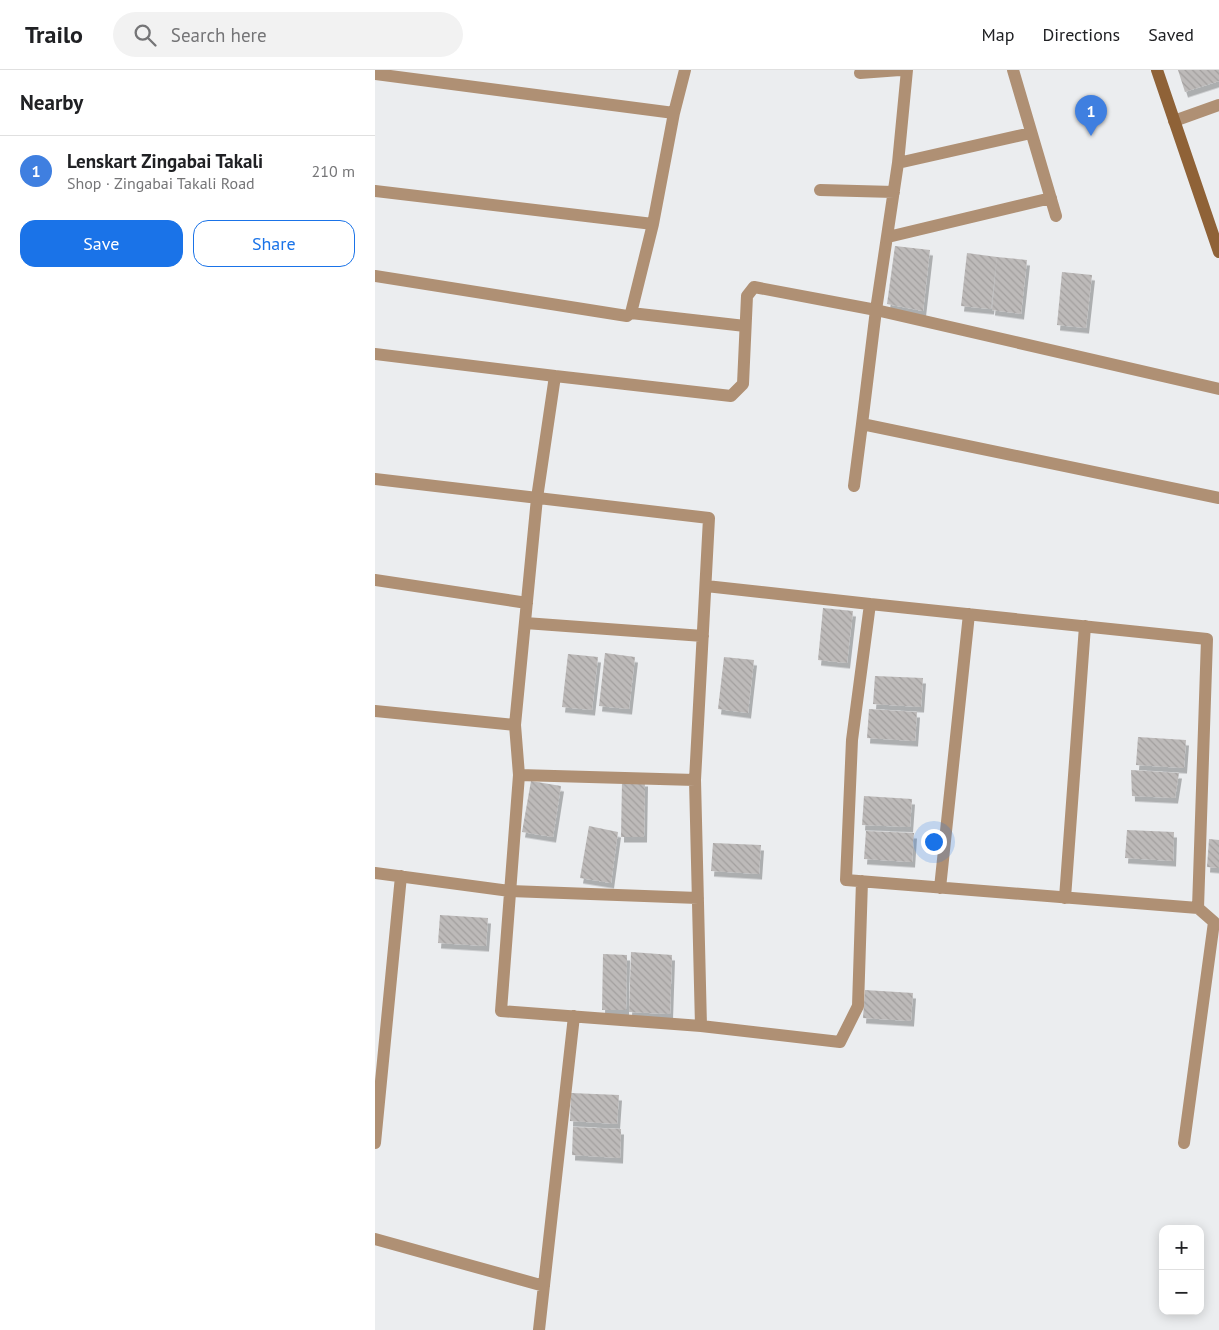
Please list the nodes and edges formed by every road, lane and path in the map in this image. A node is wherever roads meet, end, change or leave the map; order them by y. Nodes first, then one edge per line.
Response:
1 (685, 70) edge
2 (900, 70) edge
3 (907, 70) edge
4 (1013, 70) edge
5 (1157, 70) edge
6 (860, 73) dead end
7 (375, 74) edge
8 (1219, 105) edge
9 (674, 113) junction
10 (1174, 121) junction
11 (1031, 133) junction
12 (898, 163) junction
13 (821, 190) dead end
14 (375, 191) edge
15 (895, 192) junction
16 (1051, 198) junction
17 (1056, 216) dead end
18 (653, 224) junction
19 (888, 237) junction
20 (1219, 252) edge
21 (375, 276) edge
22 (876, 310) junction
23 (631, 313) junction
24 (745, 326) junction
25 (375, 354) edge
26 (555, 376) junction
27 (1219, 389) edge
28 (862, 424) junction
29 (375, 479) edge
30 (854, 486) dead end
31 (537, 498) junction
32 (1219, 498) edge
33 (375, 580) edge
34 (706, 586) junction
35 (527, 603) junction
36 (870, 604) junction
37 (969, 614) junction
38 (525, 623) junction
39 (1085, 626) junction
40 (703, 636) junction
41 (375, 712) edge
42 (515, 725) junction
43 (519, 775) junction
44 (695, 780) junction
45 (375, 872) edge
46 (401, 876) junction
47 (862, 882) junction
48 (940, 888) junction
49 (510, 892) junction
50 (698, 898) junction
51 (1065, 898) junction
52 (1199, 908) junction
53 (1216, 922) edge
54 (574, 1016) junction
55 (701, 1026) junction
56 (375, 1143) edge
57 (1184, 1143) dead end
58 (375, 1238) edge
59 (544, 1286) junction
60 (539, 1330) edge

1 - 9 street
2 - 6 street
3 - 12 street
4 - 11 street
5 - 10 street
7 - 9 street
8 - 10 street
9 - 18 street
10 - 20 street
11 - 12 street
11 - 16 street
12 - 15 street
13 - 15 street
14 - 18 street
15 - 19 street
16 - 17 street
16 - 19 street
18 - 23 street
19 - 22 street
21 - 23 street
22 - 24 street
22 - 27 street
22 - 28 street
23 - 24 street
24 - 26 street
25 - 26 street
26 - 31 street
28 - 30 street
28 - 32 street
29 - 31 street
31 - 34 street
31 - 35 street
33 - 35 street
34 - 36 street
34 - 40 street
35 - 38 street
36 - 37 street
36 - 47 street
37 - 39 street
37 - 48 street
38 - 40 street
38 - 42 street
39 - 51 street
39 - 52 street
40 - 44 street
41 - 42 street
42 - 43 street
43 - 44 street
43 - 49 street
44 - 50 street
45 - 46 street
46 - 49 street
46 - 56 street
47 - 48 street
47 - 55 street
48 - 51 street
49 - 50 street
49 - 54 street
50 - 55 street
51 - 52 street
52 - 53 street
53 - 57 street
54 - 55 street
54 - 59 street
58 - 59 street
59 - 60 street

